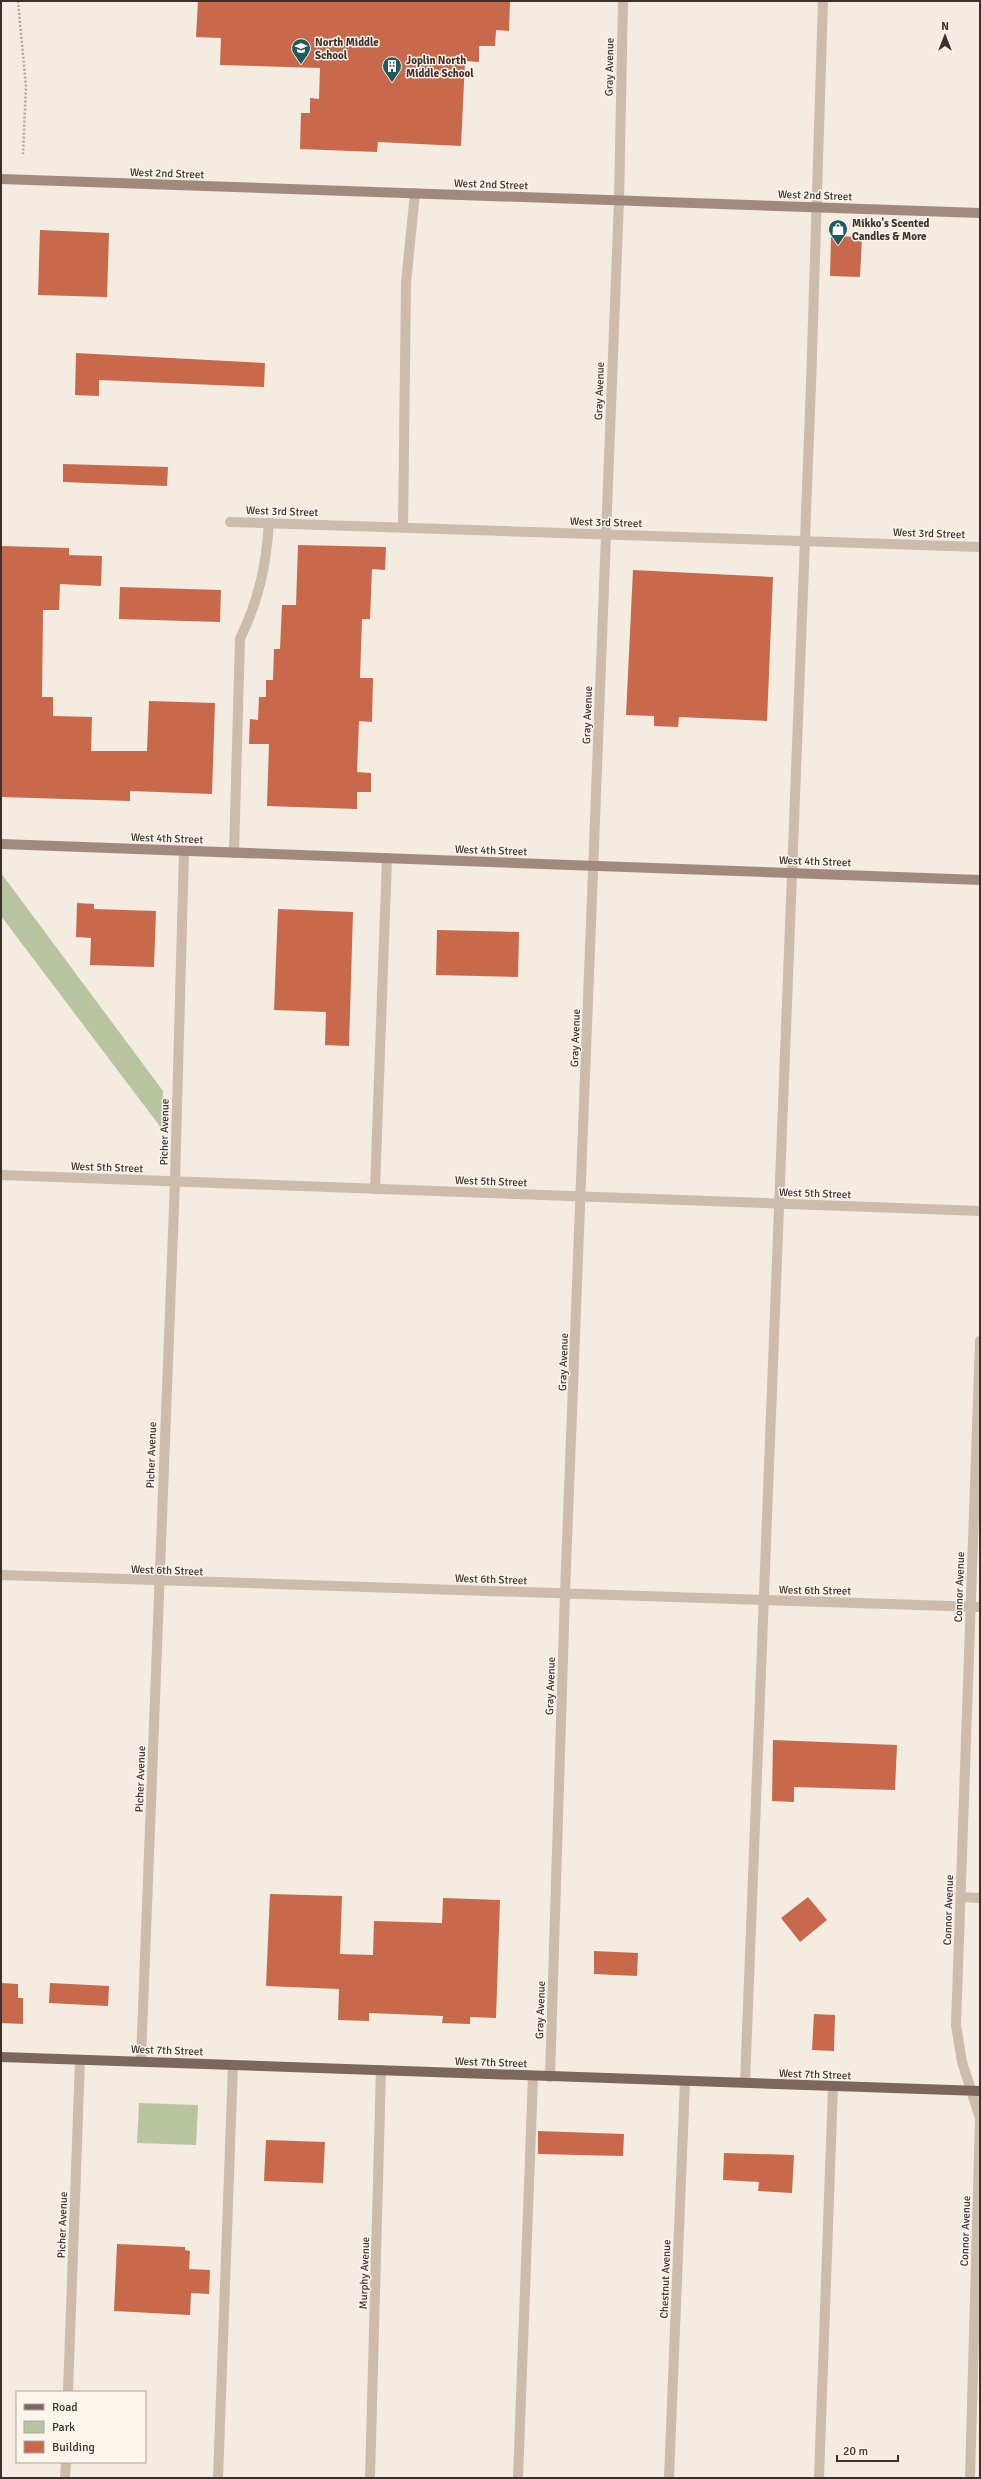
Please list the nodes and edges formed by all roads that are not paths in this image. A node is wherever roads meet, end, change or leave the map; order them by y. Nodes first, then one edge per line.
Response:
1 (623, 1) edge
2 (823, 1) edge
3 (1, 179) edge
4 (415, 193) junction
5 (619, 200) junction
6 (816, 207) junction
7 (980, 213) edge
8 (230, 522) dead end
9 (269, 523) junction
10 (403, 528) junction
11 (605, 534) junction
12 (805, 541) junction
13 (980, 547) edge
14 (1, 844) edge
15 (184, 851) junction
16 (234, 853) junction
17 (387, 858) junction
18 (593, 865) junction
19 (792, 872) junction
20 (980, 880) edge
21 (1, 1175) edge
22 (175, 1181) junction
23 (375, 1189) junction
24 (581, 1195) junction
25 (779, 1204) junction
26 (980, 1211) edge
27 (980, 1341) edge
28 (1, 1576) edge
29 (158, 1582) junction
30 (565, 1593) junction
31 (764, 1601) junction
32 (975, 1606) edge
33 (961, 1896) junction
34 (980, 1898) edge
35 (1, 2057) edge
36 (80, 2060) junction
37 (141, 2061) junction
38 (232, 2065) junction
39 (381, 2070) junction
40 (533, 2076) junction
41 (550, 2077) junction
42 (685, 2081) junction
43 (745, 2083) junction
44 (833, 2086) junction
45 (976, 2091) edge
46 (68, 2391) edge
47 (66, 2463) edge
48 (65, 2478) edge
49 (218, 2478) edge
50 (370, 2478) edge
51 (518, 2478) edge
52 (669, 2478) edge
53 (819, 2478) edge
54 (970, 2478) edge

1 - 5 street, Gray Avenue
2 - 6 street
3 - 4 street, West 2nd Street
4 - 5 street, West 2nd Street
4 - 10 street
5 - 6 street, West 2nd Street
5 - 11 street, Gray Avenue
6 - 7 street, West 2nd Street
6 - 12 street
8 - 9 street, West 3rd Street
9 - 10 street, West 3rd Street
9 - 16 street
10 - 11 street, West 3rd Street
11 - 12 street, West 3rd Street
11 - 18 street, Gray Avenue
12 - 13 street, West 3rd Street
12 - 19 street
14 - 15 street, West 4th Street
15 - 16 street, West 4th Street
15 - 22 street, Picher Avenue
16 - 17 street, West 4th Street
17 - 18 street, West 4th Street
17 - 23 street
18 - 19 street, West 4th Street
18 - 24 street, Gray Avenue
19 - 20 street, West 4th Street
19 - 25 street
21 - 22 street, West 5th Street
22 - 23 street, West 5th Street
22 - 29 street, Picher Avenue
23 - 24 street, West 5th Street
24 - 25 street, West 5th Street
24 - 30 street, Gray Avenue
25 - 26 street, West 5th Street
25 - 31 street
27 - 32 street, Connor Avenue
28 - 29 street, West 6th Street
29 - 30 street, West 6th Street
29 - 37 street, Picher Avenue
30 - 31 street, West 6th Street
30 - 41 street, Gray Avenue
31 - 32 street, West 6th Street
31 - 43 street
32 - 33 street, Connor Avenue
33 - 34 street
33 - 45 street, Connor Avenue
35 - 36 main road, West 7th Street
36 - 37 main road, West 7th Street
36 - 46 street, Picher Avenue
37 - 38 main road, West 7th Street
38 - 39 main road, West 7th Street
38 - 49 street
39 - 40 main road, West 7th Street
39 - 50 street, Murphy Avenue
40 - 41 main road, West 7th Street
40 - 51 street
41 - 42 main road, West 7th Street
42 - 43 main road, West 7th Street
42 - 52 street, Chestnut Avenue
43 - 44 main road, West 7th Street
44 - 45 main road, West 7th Street
44 - 53 street
45 - 54 street, Connor Avenue
47 - 48 street

